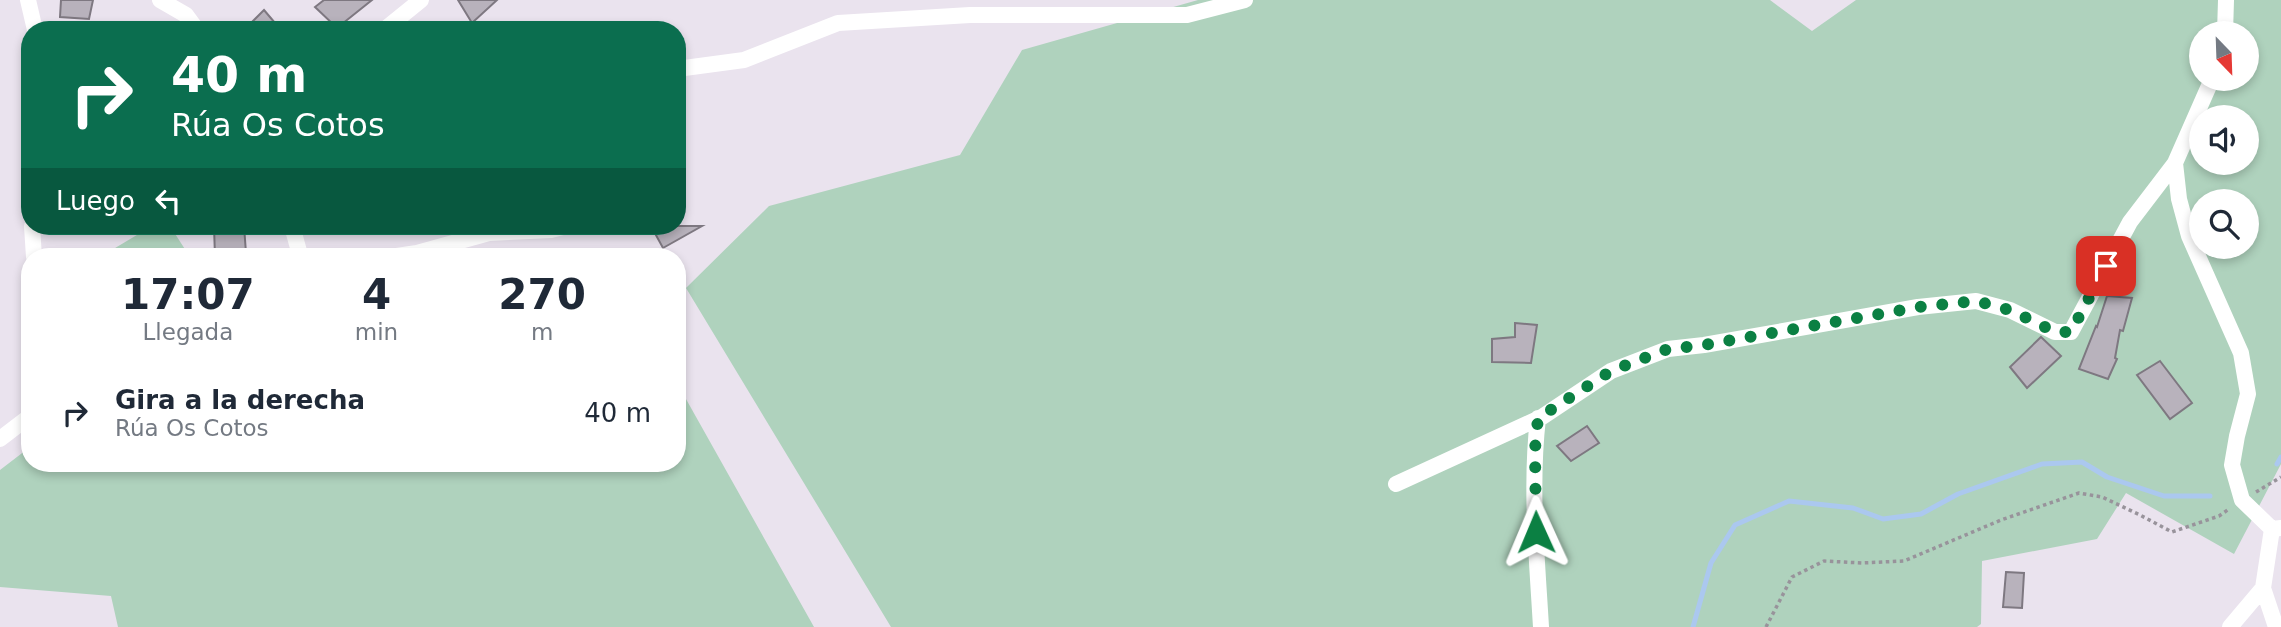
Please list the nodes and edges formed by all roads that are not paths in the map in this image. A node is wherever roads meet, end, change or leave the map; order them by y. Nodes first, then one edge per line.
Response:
1 (28, 0) edge
2 (160, 0) edge
3 (421, 0) edge
4 (1245, 0) edge
5 (2226, 0) edge
6 (33, 21) edge
7 (190, 21) edge
8 (395, 21) edge
9 (2225, 21) edge
10 (686, 68) edge
11 (2207, 91) edge
12 (2175, 163) junction
13 (482, 235) edge
14 (435, 248) edge
15 (1538, 418) junction
16 (21, 423) edge
17 (0, 439) edge
18 (1396, 484) dead end
19 (2276, 528) edge
20 (2263, 588) junction
21 (1541, 627) edge
22 (2230, 627) edge
23 (2276, 627) edge

1 - 6 street
2 - 7 street
3 - 8 street
4 - 10 street
5 - 9 street
11 - 12 street
12 - 15 street
12 - 19 street
13 - 14 street
15 - 18 street
15 - 21 street
16 - 17 street
19 - 20 street
20 - 22 street
20 - 23 street

